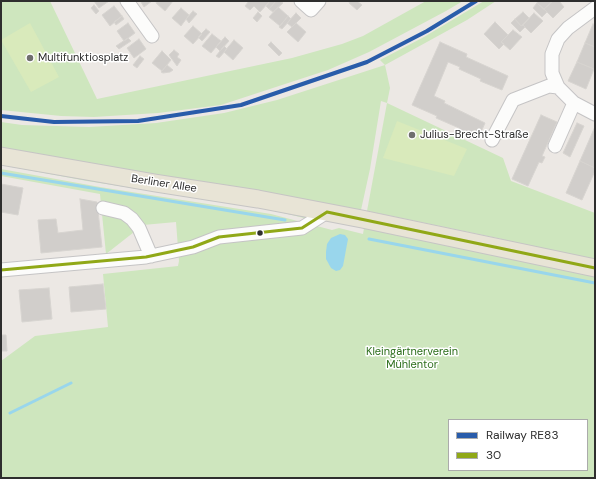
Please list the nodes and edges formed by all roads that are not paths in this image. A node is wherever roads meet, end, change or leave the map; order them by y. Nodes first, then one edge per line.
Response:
1 (127, 1) edge
2 (301, 1) edge
3 (315, 6) edge
4 (595, 8) edge
5 (152, 36) dead end
6 (558, 87) junction
7 (574, 103) junction
8 (595, 114) edge
9 (492, 140) dead end
10 (555, 146) dead end
11 (1, 156) edge
12 (103, 208) dead end
13 (327, 212) junction
14 (151, 256) junction
15 (595, 268) edge
16 (1, 270) edge

1 - 5 street
2 - 3 street
4 - 6 street
6 - 7 street
6 - 9 street
7 - 8 street
7 - 10 street
11 - 13 main road, Berliner Allee
12 - 14 street
13 - 14 street
13 - 15 main road, Berliner Allee
14 - 16 street

